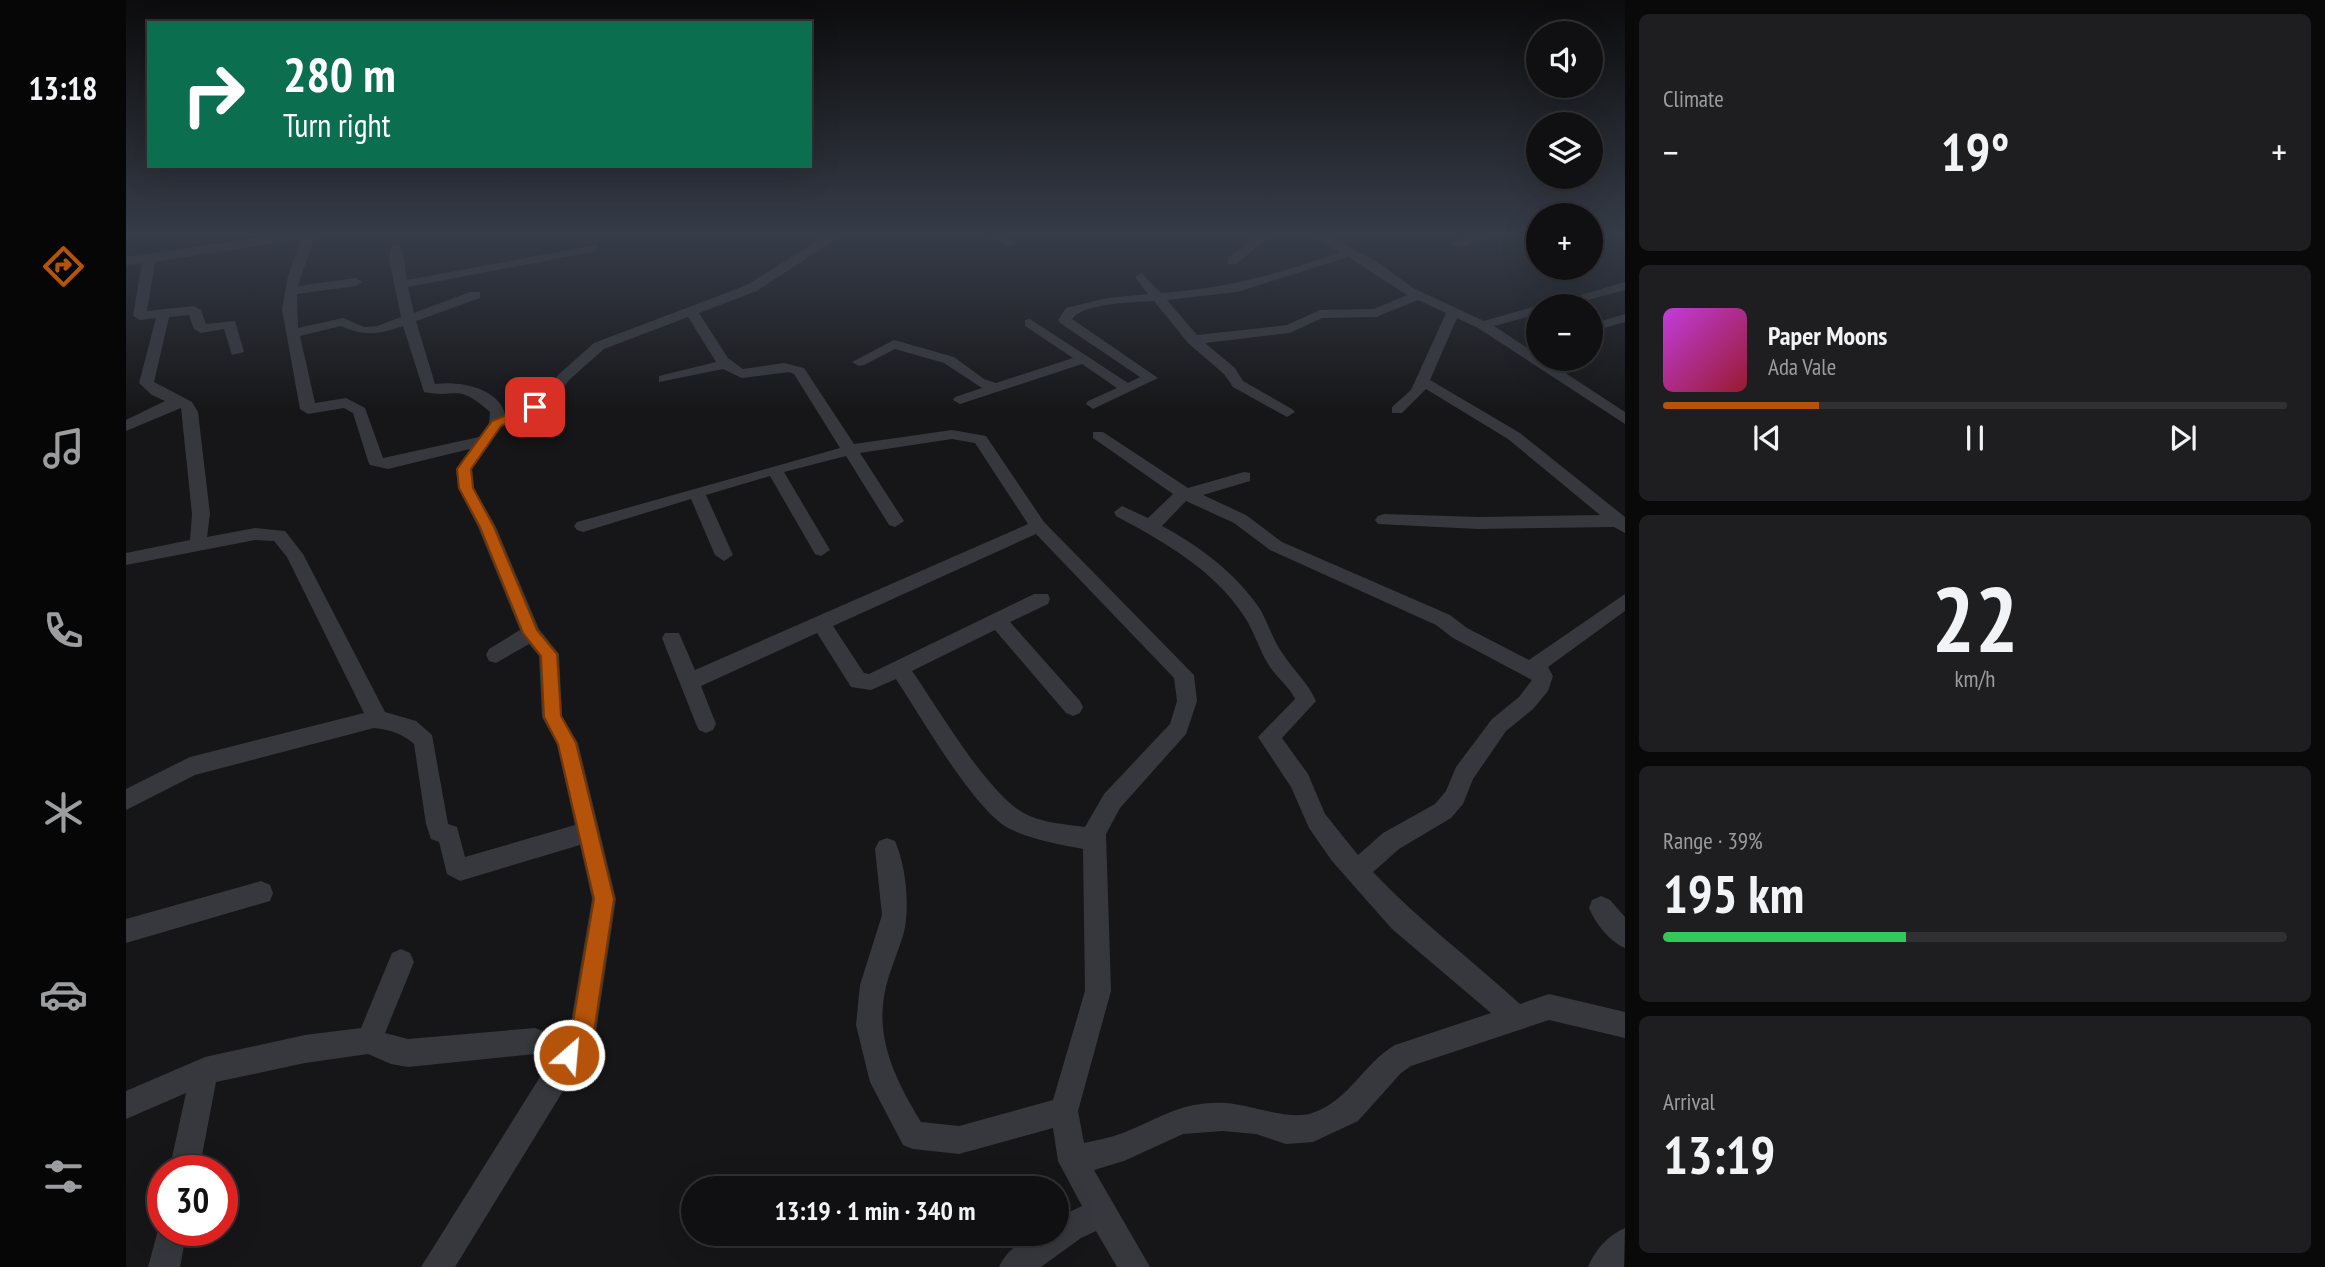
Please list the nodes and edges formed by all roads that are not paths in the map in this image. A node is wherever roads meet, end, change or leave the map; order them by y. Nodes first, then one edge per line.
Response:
1 (144, 293) edge
2 (292, 293) edge
3 (402, 293) edge
4 (740, 293) edge
5 (1153, 293) edge
6 (1187, 293) edge
7 (1413, 293) edge
8 (475, 295) dead end
9 (1155, 296) junction
10 (1417, 296) junction
11 (692, 313) junction
12 (1453, 313) junction
13 (1526, 313) edge
14 (163, 314) junction
15 (1625, 318) edge
16 (407, 319) junction
17 (1030, 323) dead end
18 (1603, 324) edge
19 (1483, 325) junction
20 (293, 333) junction
21 (1193, 340) junction
22 (1526, 346) edge
23 (1519, 348) junction
24 (237, 352) dead end
25 (1084, 359) junction
26 (859, 362) dead end
27 (726, 364) junction
28 (664, 379) dead end
29 (1422, 381) junction
30 (995, 388) junction
31 (1128, 389) junction
32 (178, 400) junction
33 (960, 400) dead end
34 (1093, 404) dead end
35 (1397, 410) dead end
36 (1287, 412) dead end
37 (1625, 419) edge
38 (497, 423) junction
39 (126, 426) edge
40 (1098, 435) dead end
41 (482, 441) junction
42 (848, 449) junction
43 (775, 470) junction
44 (1244, 477) dead end
45 (697, 493) junction
46 (1186, 493) junction
47 (1122, 512) dead end
48 (1384, 520) dead end
49 (895, 521) dead end
50 (1622, 524) edge
51 (583, 526) dead end
52 (1038, 526) junction
53 (1150, 527) junction
54 (198, 544) junction
55 (821, 550) dead end
56 (724, 555) dead end
57 (126, 559) edge
58 (1041, 599) dead end
59 (1625, 601) edge
60 (998, 621) junction
61 (820, 622) junction
62 (531, 633) junction
63 (672, 638) dead end
64 (496, 655) dead end
65 (900, 669) junction
66 (1543, 676) junction
67 (691, 681) junction
68 (1073, 707) dead end
69 (374, 719) junction
70 (706, 724) dead end
71 (126, 800) edge
72 (588, 832) junction
73 (1095, 840) junction
74 (887, 849) dead end
75 (1357, 871) junction
76 (261, 893) dead end
77 (1601, 908) dead end
78 (126, 931) edge
79 (1625, 936) edge
80 (401, 962) dead end
81 (1516, 1018) junction
82 (1625, 1025) edge
83 (369, 1040) junction
84 (569, 1055) junction
85 (205, 1071) junction
86 (126, 1105) edge
87 (1064, 1111) junction
88 (187, 1155) edge
89 (1073, 1161) junction
90 (1102, 1213) junction
91 (1625, 1243) edge
92 (169, 1246) edge
93 (164, 1267) edge
94 (437, 1267) edge
95 (1015, 1267) edge
96 (1133, 1267) edge
97 (1604, 1267) edge

1 - 14 street
2 - 20 street
3 - 16 street
4 - 11 street
5 - 9 street
6 - 9 street
7 - 10 street
8 - 16 street
9 - 21 street
9 - 31 street
10 - 12 street
10 - 21 street
11 - 27 street
11 - 38 street
12 - 19 street
12 - 29 street
13 - 19 street
14 - 24 street
14 - 32 street
15 - 18 street
16 - 20 street
16 - 38 street
17 - 25 street
19 - 23 street
20 - 41 street
21 - 36 street
22 - 23 street
23 - 37 street
25 - 30 street
25 - 31 street
26 - 30 street
27 - 28 street
27 - 42 street
29 - 35 street
29 - 50 street
30 - 33 street
31 - 34 street
32 - 39 street
32 - 54 street
38 - 41 street
40 - 46 street
41 - 62 street
42 - 43 street
42 - 49 street
42 - 52 street
43 - 45 street
43 - 55 street
44 - 46 street
45 - 51 street
45 - 56 street
46 - 53 street
46 - 66 street
47 - 53 street
48 - 50 street
52 - 61 street
52 - 73 street
53 - 75 street
54 - 57 street
54 - 69 street
58 - 60 street
59 - 66 street
60 - 65 street
60 - 68 street
61 - 65 street
61 - 67 street
62 - 64 street
62 - 72 street
63 - 67 street
65 - 73 street
66 - 75 street
67 - 70 street
69 - 71 street
69 - 72 street
72 - 84 street
73 - 87 street
74 - 87 street
75 - 81 street
76 - 78 street
77 - 79 street
80 - 83 street
81 - 82 street
81 - 89 street
83 - 84 street
83 - 85 street
84 - 94 street
85 - 86 street
85 - 88 street
87 - 89 street
89 - 90 street
90 - 95 street
90 - 96 street
91 - 97 street
92 - 93 street

